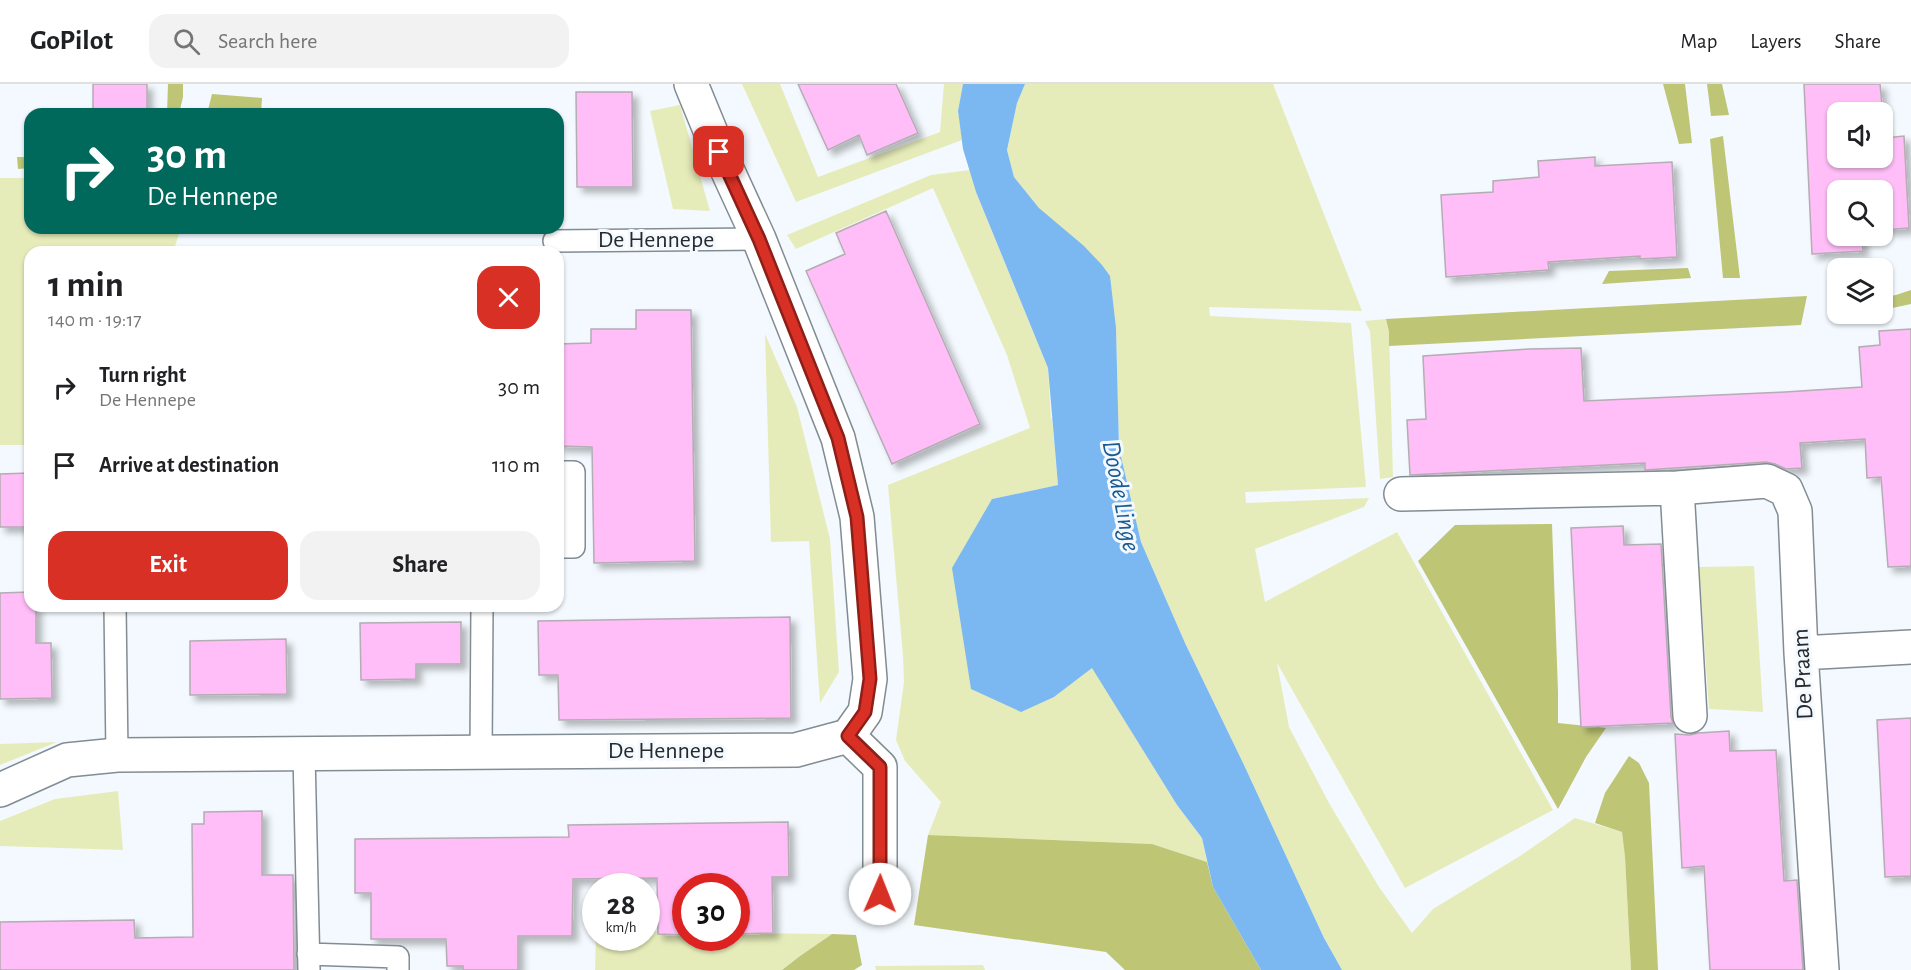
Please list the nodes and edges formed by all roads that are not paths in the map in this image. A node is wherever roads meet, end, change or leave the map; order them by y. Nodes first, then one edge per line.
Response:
1 (692, 84) edge
2 (759, 239) junction
3 (554, 241) dead end
4 (564, 472) edge
5 (1677, 488) junction
6 (1401, 494) dead end
7 (564, 547) edge
8 (115, 612) edge
9 (482, 612) edge
10 (1911, 647) edge
11 (1801, 654) junction
12 (1690, 716) dead end
13 (848, 736) junction
14 (481, 752) junction
15 (304, 754) junction
16 (117, 755) junction
17 (0, 790) edge
18 (880, 894) dead end
19 (309, 962) edge
20 (399, 970) edge
21 (1822, 970) edge

1 - 2 street, De Hennepe
2 - 3 lane, De Hennepe
2 - 13 street, De Hennepe
4 - 7 lane
5 - 6 street, De Praam
5 - 11 street, De Praam
5 - 12 street
8 - 16 lane
9 - 14 lane
10 - 11 street
11 - 21 street, De Praam
13 - 14 street, De Hennepe
13 - 18 street
14 - 15 street, De Hennepe
15 - 16 street, De Hennepe
15 - 19 lane
16 - 17 street, De Hennepe
19 - 20 lane

